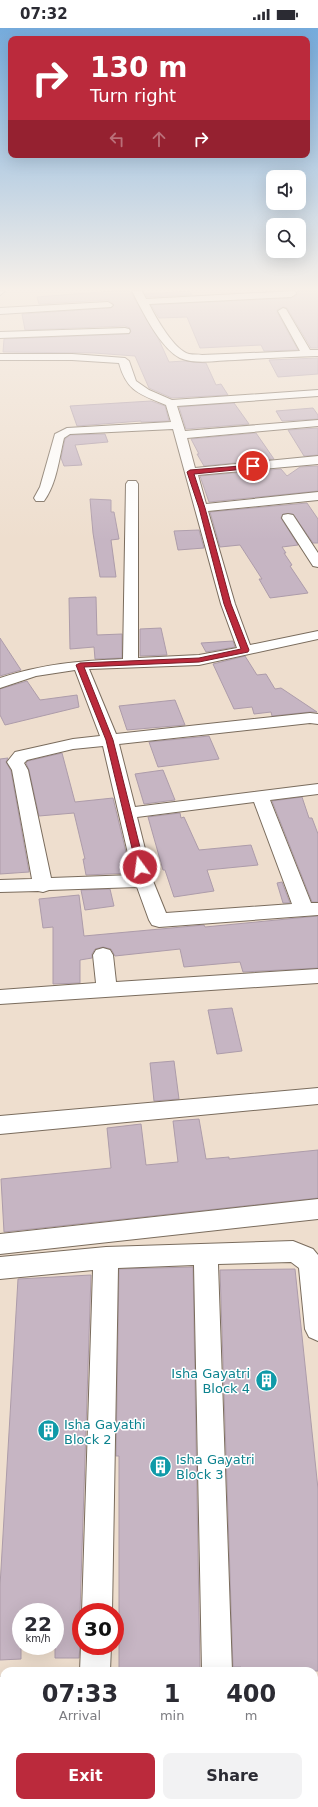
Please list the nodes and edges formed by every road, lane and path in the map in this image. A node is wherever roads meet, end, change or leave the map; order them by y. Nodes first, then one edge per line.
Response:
1 (128, 374) edge
2 (318, 392) edge
3 (171, 403) junction
4 (318, 423) edge
5 (178, 430) junction
6 (318, 460) edge
7 (190, 472) junction
8 (132, 484) dead end
9 (318, 496) edge
10 (40, 498) dead end
11 (202, 508) junction
12 (288, 518) dead end
13 (313, 548) edge
14 (318, 563) edge
15 (318, 635) edge
16 (245, 650) junction
17 (130, 663) junction
18 (80, 665) junction
19 (0, 683) edge
20 (318, 719) edge
21 (110, 740) junction
22 (318, 789) edge
23 (260, 796) junction
24 (127, 813) junction
25 (144, 881) junction
26 (0, 886) edge
27 (43, 886) junction
28 (311, 910) edge
29 (104, 955) dead end
30 (318, 976) edge
31 (107, 989) junction
32 (0, 992) edge
33 (318, 1096) edge
34 (0, 1126) edge
35 (318, 1209) edge
36 (0, 1244) edge
37 (206, 1253) junction
38 (106, 1258) junction
39 (0, 1268) edge
40 (318, 1329) edge
41 (97, 1603) edge
42 (96, 1655) edge
43 (96, 1667) edge
44 (217, 1667) edge

1 - 3 street
2 - 3 street
3 - 5 street
4 - 5 street
5 - 7 street
5 - 10 street
6 - 7 street
7 - 11 street
8 - 17 street
9 - 11 street
11 - 16 street
12 - 13 street
13 - 14 street
15 - 16 street
16 - 17 street
17 - 18 street
18 - 19 street
18 - 21 street
20 - 21 street
21 - 24 street
21 - 27 street
22 - 23 street
23 - 24 street
23 - 28 street
24 - 25 street
25 - 27 street
25 - 28 street
26 - 27 street
29 - 31 street
30 - 31 street
31 - 32 street
33 - 34 street
35 - 36 street
37 - 38 street
37 - 40 street
37 - 44 street
38 - 39 street
38 - 41 street
42 - 43 street

